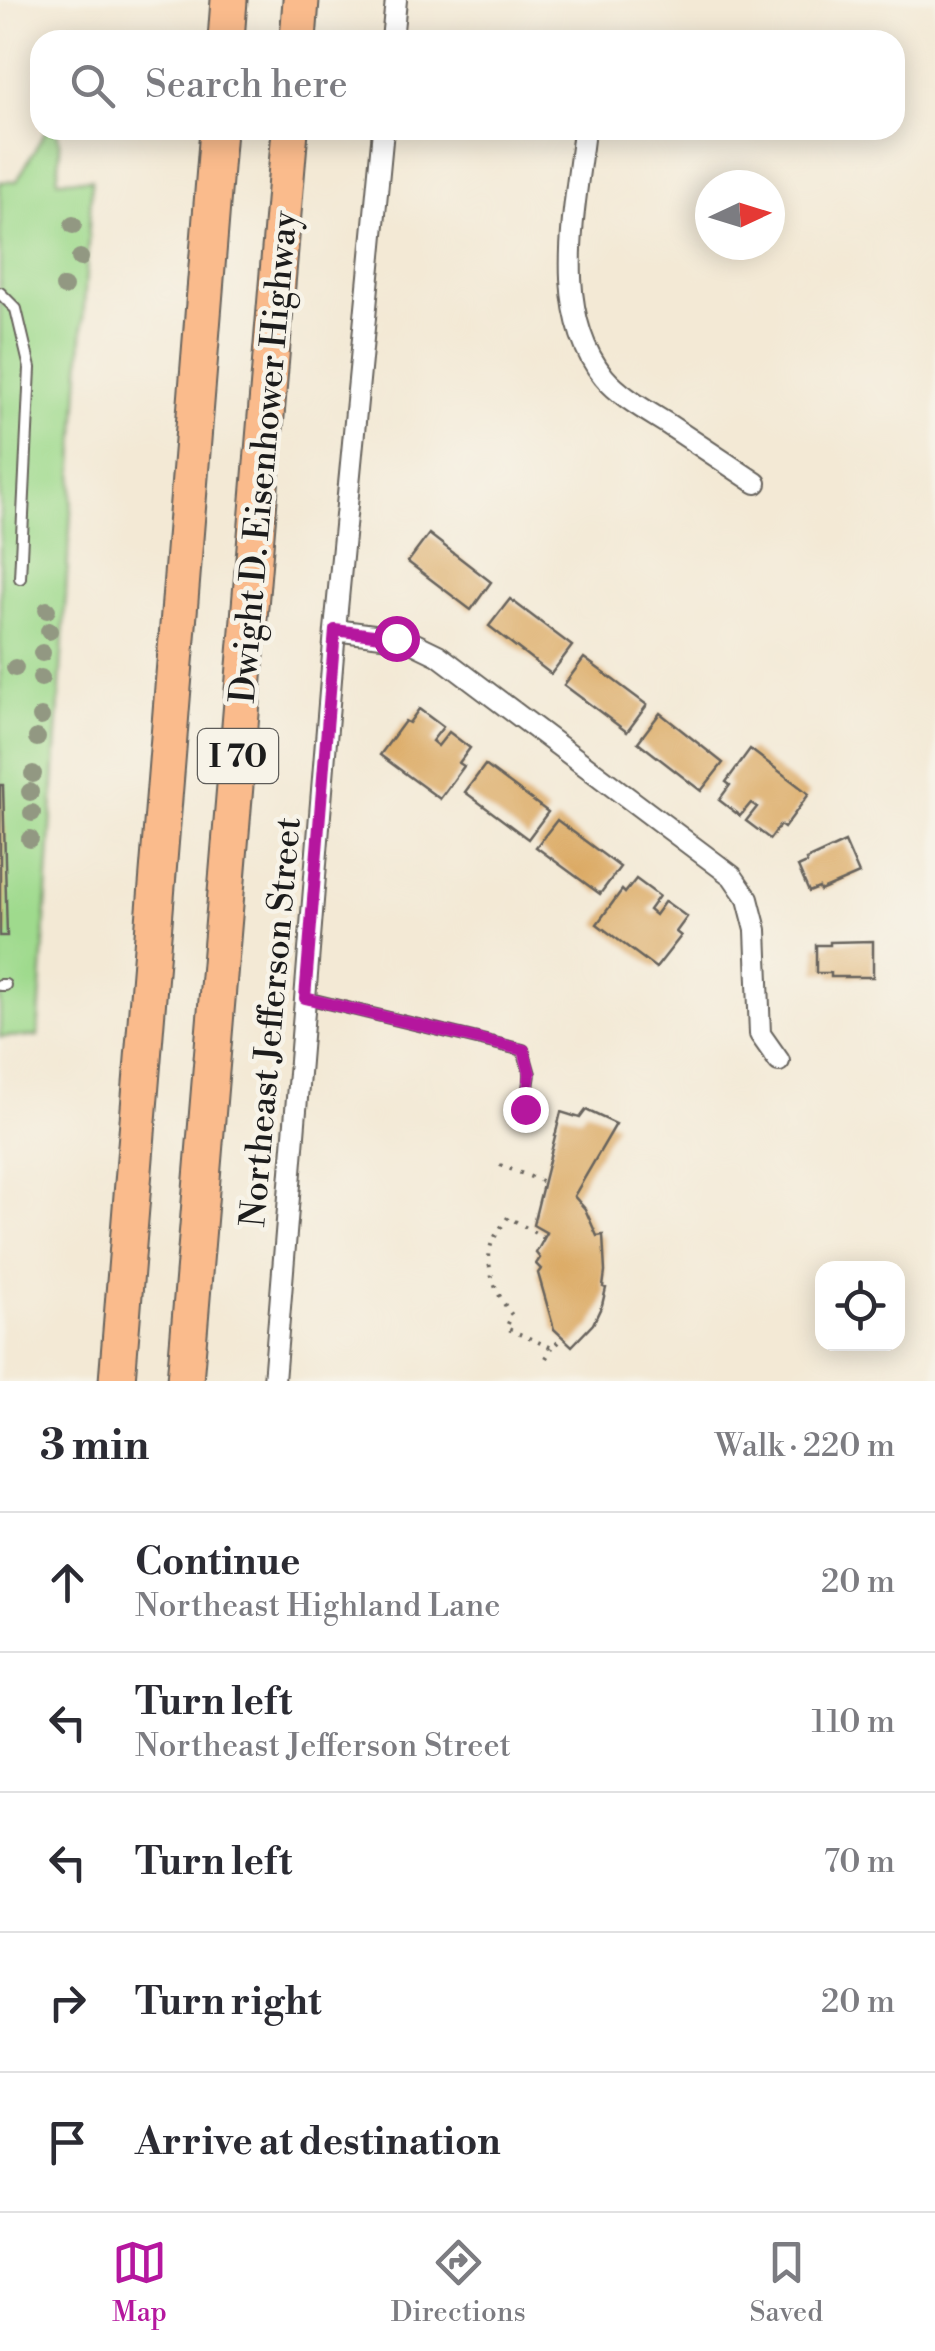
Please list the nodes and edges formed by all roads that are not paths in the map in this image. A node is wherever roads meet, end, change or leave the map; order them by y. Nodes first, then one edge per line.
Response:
1 (229, 0) edge
2 (301, 0) edge
3 (396, 0) edge
4 (227, 30) edge
5 (299, 30) edge
6 (393, 30) edge
7 (217, 140) edge
8 (289, 140) edge
9 (383, 140) edge
10 (583, 140) edge
11 (0, 292) edge
12 (756, 482) dead end
13 (20, 578) dead end
14 (335, 630) junction
15 (305, 998) junction
16 (779, 1060) dead end
17 (525, 1109) dead end
18 (117, 1381) edge
19 (185, 1381) edge
20 (274, 1381) edge

1 - 4 highway
2 - 5 highway
3 - 6 street
7 - 18 highway, Dwight D. Eisenhower Highway / I 70
8 - 19 highway, Dwight D. Eisenhower Highway / I 70
9 - 14 street, Northeast Jefferson Street
10 - 12 street
11 - 13 lane
14 - 15 street, Northeast Jefferson Street
14 - 16 street
15 - 17 lane
15 - 20 street, Northeast Jefferson Street

